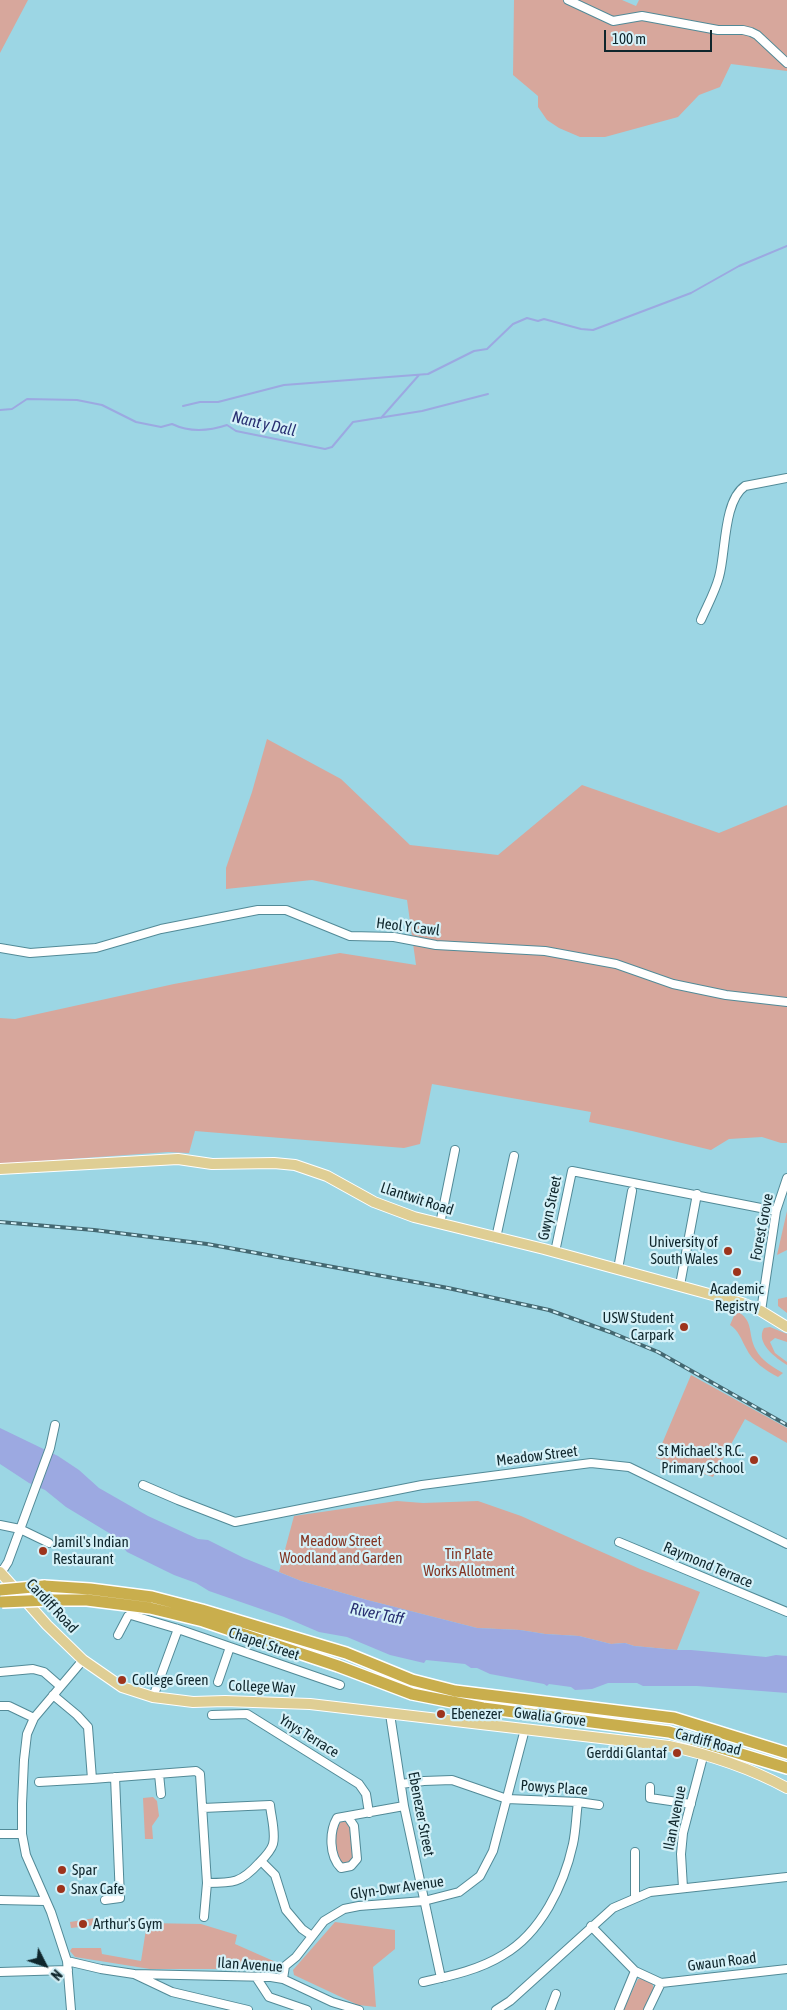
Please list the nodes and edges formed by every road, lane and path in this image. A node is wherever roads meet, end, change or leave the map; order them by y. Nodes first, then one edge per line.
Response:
1 (568, 0) edge
2 (787, 63) edge
3 (787, 478) edge
4 (701, 620) dead end
5 (0, 948) edge
6 (787, 1002) edge
7 (454, 1150) dead end
8 (514, 1156) dead end
9 (0, 1169) edge
10 (787, 1178) edge
11 (632, 1191) dead end
12 (697, 1194) junction
13 (776, 1211) junction
14 (440, 1224) junction
15 (496, 1238) junction
16 (555, 1252) junction
17 (618, 1269) junction
18 (680, 1285) junction
19 (761, 1311) junction
20 (787, 1326) edge
21 (55, 1425) dead end
22 (143, 1484) dead end
23 (0, 1525) edge
24 (20, 1529) junction
25 (619, 1542) dead end
26 (49, 1543) dead end
27 (787, 1544) edge
28 (1, 1573) edge
29 (0, 1590) edge
30 (1, 1602) edge
31 (787, 1612) edge
32 (178, 1629) junction
33 (118, 1635) dead end
34 (230, 1647) junction
35 (83, 1660) junction
36 (0, 1672) edge
37 (218, 1682) dead end
38 (340, 1685) dead end
39 (60, 1686) junction
40 (53, 1695) junction
41 (153, 1697) junction
42 (0, 1706) edge
43 (390, 1714) junction
44 (212, 1715) dead end
45 (34, 1718) junction
46 (525, 1729) junction
47 (616, 1740) joint
48 (704, 1753) junction
49 (787, 1753) edge
50 (787, 1768) edge
51 (160, 1774) junction
52 (115, 1777) junction
53 (92, 1779) junction
54 (39, 1782) dead end
55 (401, 1784) junction
56 (650, 1787) dead end
57 (787, 1788) edge
58 (160, 1794) dead end
59 (507, 1799) junction
60 (578, 1802) junction
61 (691, 1804) junction
62 (599, 1805) dead end
63 (404, 1806) junction
64 (203, 1808) junction
65 (369, 1813) junction
66 (348, 1817) junction
67 (0, 1834) edge
68 (22, 1834) junction
69 (635, 1852) dead end
70 (261, 1861) junction
71 (787, 1877) edge
72 (207, 1883) junction
73 (683, 1888) junction
74 (635, 1898) junction
75 (0, 1900) edge
76 (105, 1900) dead end
77 (45, 1901) junction
78 (424, 1901) junction
79 (204, 1917) dead end
80 (591, 1926) junction
81 (312, 1936) junction
82 (66, 1961) junction
83 (787, 1969) edge
84 (68, 1970) junction
85 (635, 1971) junction
86 (0, 1972) edge
87 (134, 1974) junction
88 (256, 1977) junction
89 (441, 1978) junction
90 (284, 1979) junction
91 (423, 1982) dead end
92 (661, 1983) junction
93 (556, 1994) dead end
94 (70, 2010) edge
95 (248, 2010) edge
96 (306, 2010) edge
97 (359, 2010) edge
98 (496, 2010) edge
99 (550, 2010) edge
100 (619, 2010) edge
101 (648, 2010) edge

1 - 2 street
3 - 4 street
5 - 6 street, Heol Y Cawl
7 - 14 street
8 - 15 street
9 - 14 main road, Llantwit Road
10 - 13 street, Forest Grove
11 - 17 street
12 - 13 street
12 - 16 street, Gwyn Street
12 - 18 street
13 - 19 street, Forest Grove
14 - 15 main road, Llantwit Road
15 - 16 main road, Llantwit Road
16 - 17 main road, Llantwit Road
17 - 18 main road, Llantwit Road
18 - 19 main road, Llantwit Road
19 - 20 main road, Llantwit Road
21 - 24 street
22 - 27 street, Meadow Street
23 - 24 street
24 - 26 street
24 - 28 street
25 - 31 street, Raymond Terrace
28 - 35 main road, Cardiff Road
29 - 49 highway, bridge
30 - 50 highway, bridge
32 - 33 street, Chapel Street
32 - 34 street, Chapel Street
32 - 41 street
34 - 37 street
34 - 38 street, Chapel Street
35 - 39 street
35 - 41 main road, College Way
36 - 39 street
39 - 40 street
40 - 45 street
40 - 53 street
41 - 43 main road, College Way
42 - 45 street
43 - 46 main road, Gwalia Grove
43 - 55 street, Ebenezer Street
44 - 65 street, Ynys Terrace
45 - 68 street
46 - 47 main road, Gwalia Grove
46 - 59 street, Glyn-Dwr Avenue
47 - 48 main road, Cardiff Road
48 - 57 main road, Cardiff Road
48 - 61 street, Ilan Avenue
51 - 52 street
51 - 58 street
51 - 64 street
52 - 53 street
52 - 76 street
53 - 54 street
55 - 59 street, Powys Place
55 - 63 street, Ebenezer Street
56 - 61 street
59 - 60 street, Powys Place
59 - 78 street, Glyn-Dwr Avenue
60 - 62 street, Powys Place
60 - 89 street
61 - 73 street, Ilan Avenue
63 - 65 street
63 - 78 street, Ebenezer Street
64 - 70 street
64 - 72 street
65 - 66 street
66 - 66 street
67 - 68 street
68 - 77 street
69 - 74 street
70 - 72 street
70 - 81 street
71 - 73 street
72 - 79 street
73 - 74 street
74 - 80 street
75 - 77 street
77 - 82 street
78 - 81 street, Glyn-Dwr Avenue
78 - 89 street, Ebenezer Street
80 - 85 street
80 - 98 street
81 - 90 street, Glyn-Dwr Avenue
82 - 84 street
82 - 87 street
83 - 92 street, Gwaun Road
84 - 86 street
84 - 94 street
85 - 92 street
85 - 100 street
87 - 88 street, Ilan Avenue
87 - 95 street
88 - 90 street, Ilan Avenue
88 - 96 street
89 - 91 street
90 - 97 street, Ilan Avenue
92 - 101 street
93 - 99 street

